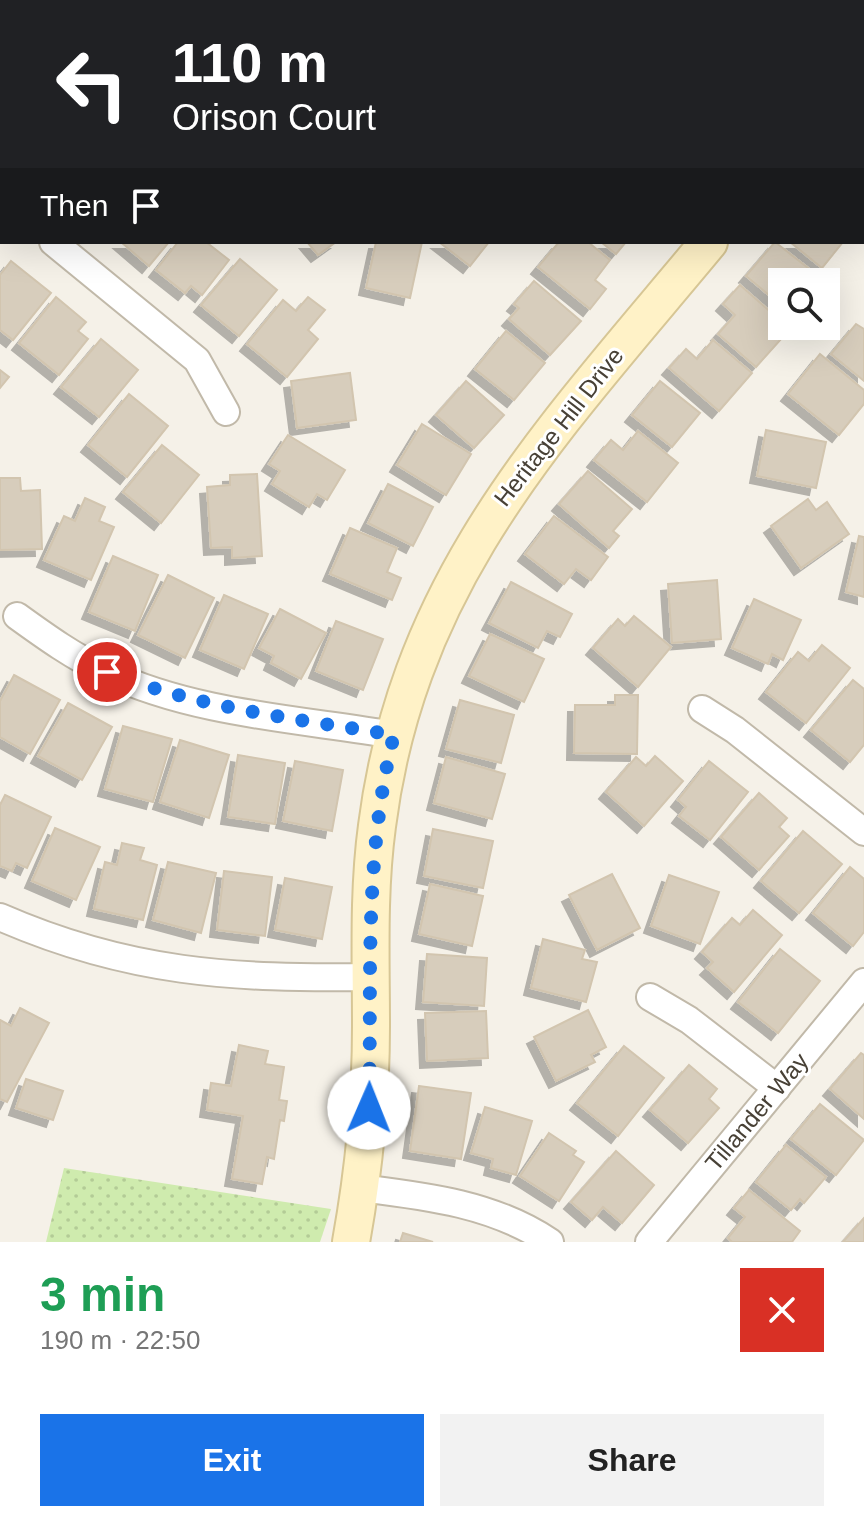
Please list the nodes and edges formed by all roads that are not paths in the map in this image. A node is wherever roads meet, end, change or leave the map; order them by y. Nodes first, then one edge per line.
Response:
1 (55, 244) edge
2 (707, 244) edge
3 (226, 412) dead end
4 (17, 616) dead end
5 (702, 709) dead end
6 (394, 735) junction
7 (864, 832) edge
8 (0, 917) edge
9 (370, 977) junction
10 (864, 982) edge
11 (650, 997) dead end
12 (777, 1088) junction
13 (361, 1188) junction
14 (351, 1242) edge
15 (550, 1242) edge
16 (649, 1242) edge

1 - 3 street
2 - 6 street, Heritage Hill Drive
4 - 6 street
5 - 7 street
6 - 9 street, Heritage Hill Drive
8 - 9 street
9 - 13 street, Heritage Hill Drive
10 - 12 street, Tillander Way
11 - 12 street
12 - 16 street, Tillander Way
13 - 14 street, Heritage Hill Drive
13 - 15 street

